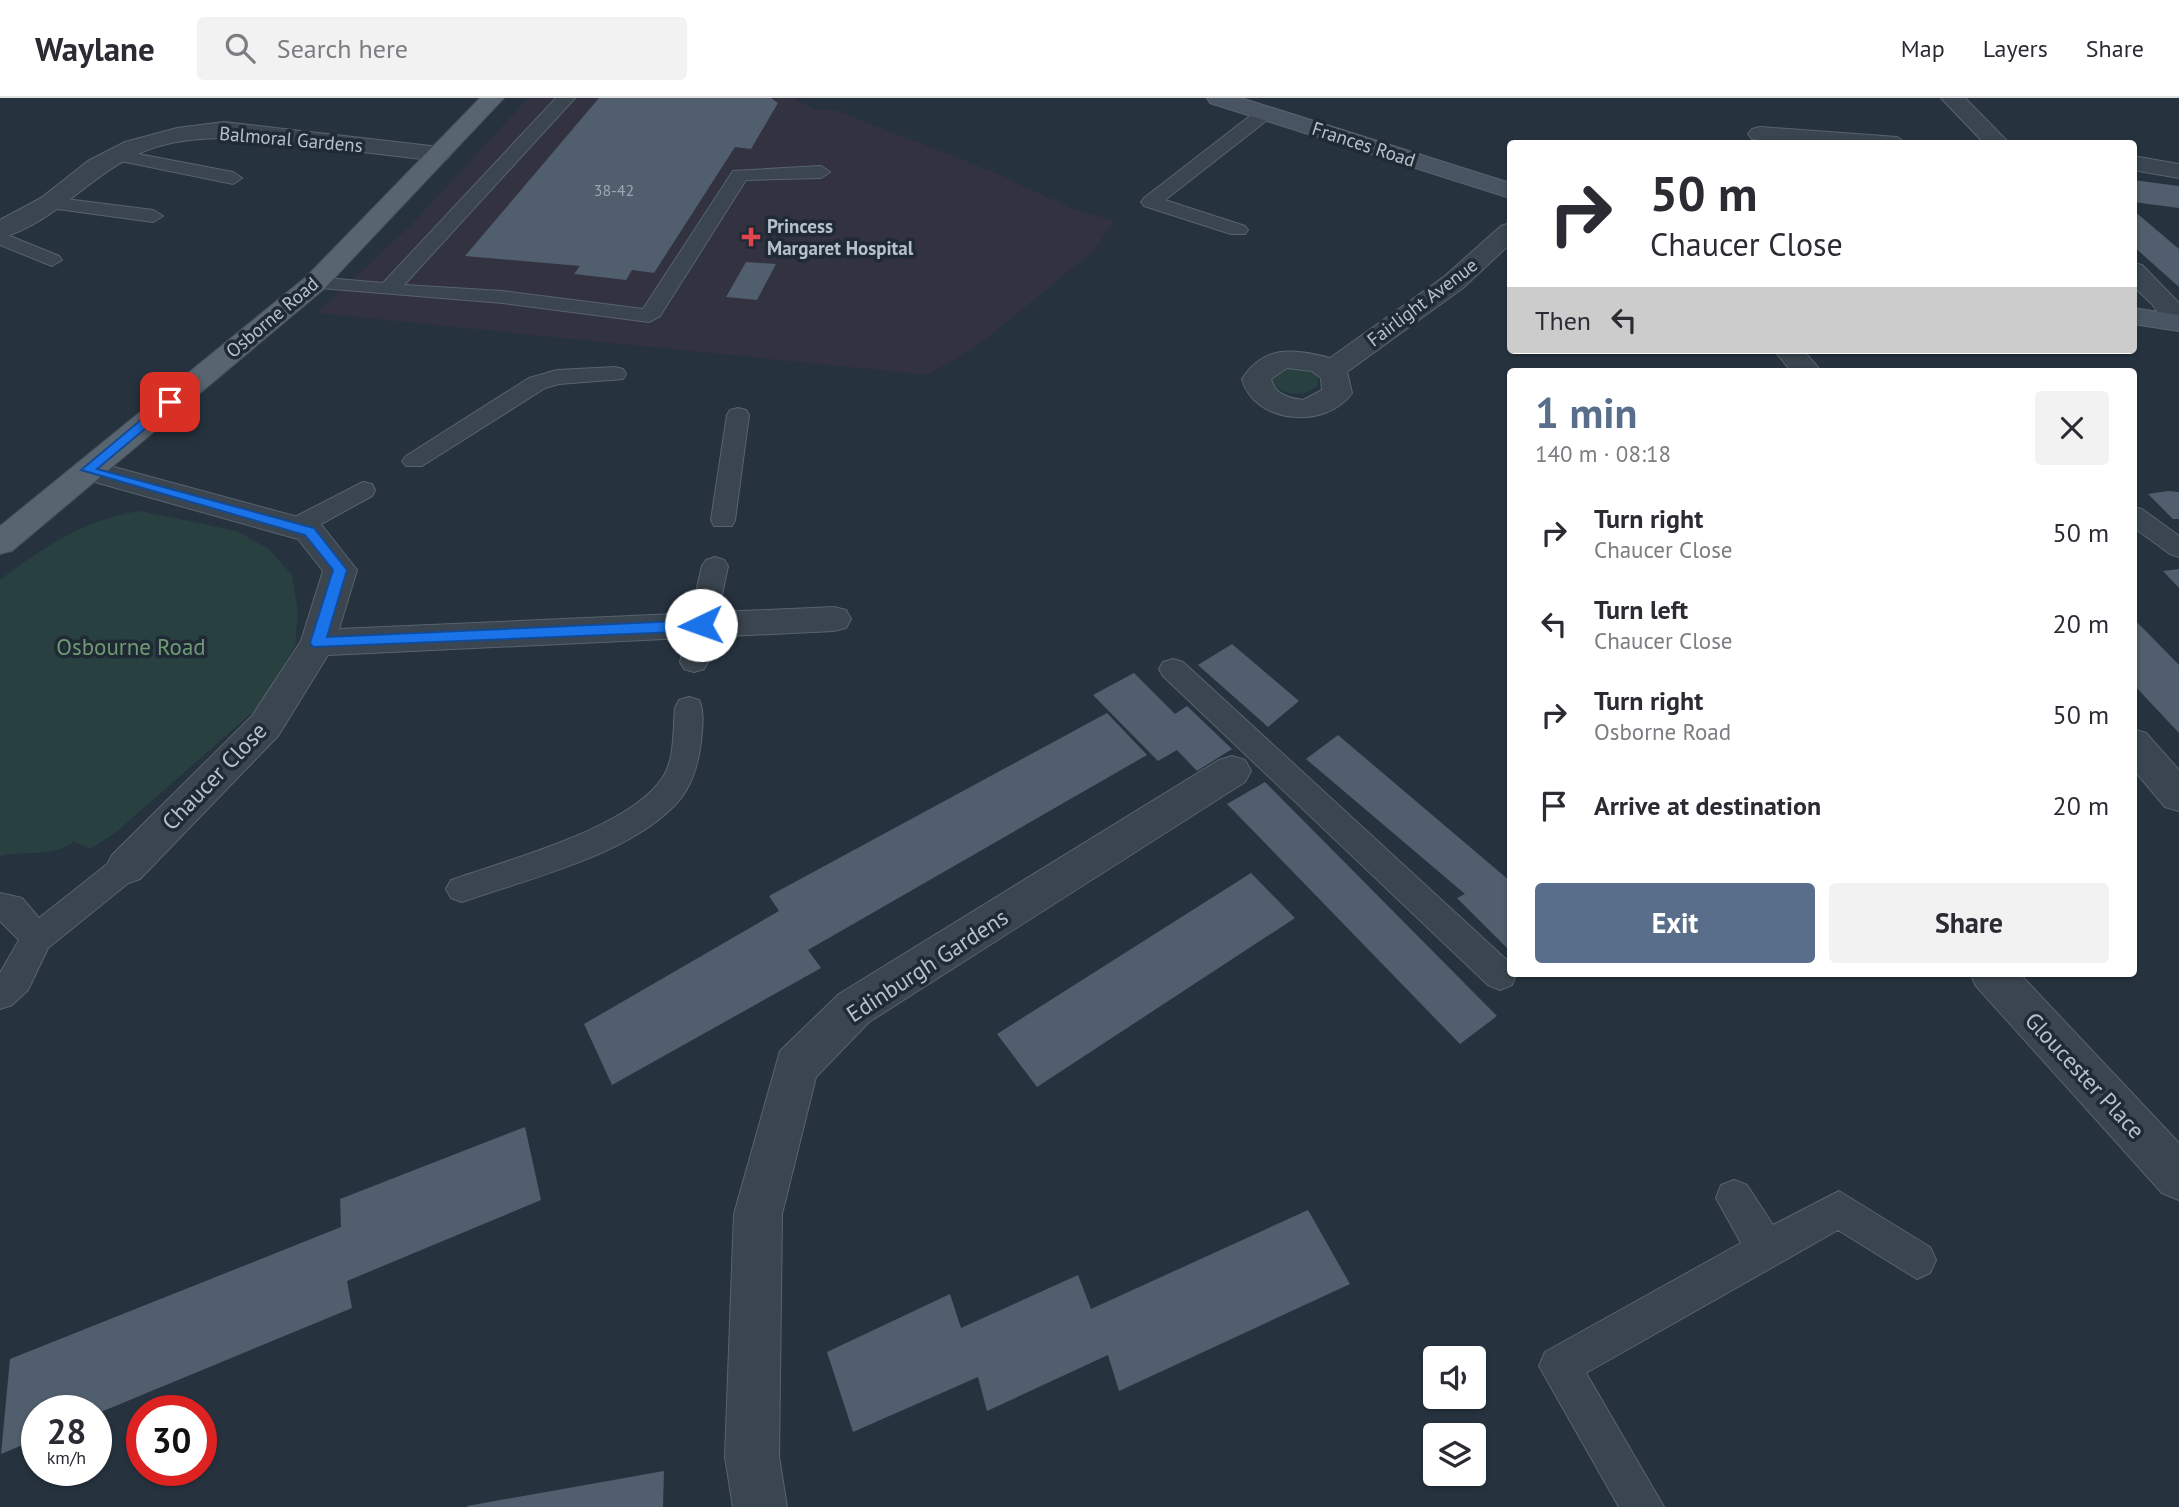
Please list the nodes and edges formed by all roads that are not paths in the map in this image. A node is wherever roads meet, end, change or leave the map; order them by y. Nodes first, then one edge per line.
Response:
1 (493, 98) edge
2 (566, 98) edge
3 (1218, 98) edge
4 (1952, 98) edge
5 (1265, 113) junction
6 (1759, 134) dead end
7 (1842, 140) edge
8 (1995, 140) edge
9 (439, 153) junction
10 (117, 155) junction
11 (2137, 164) edge
12 (2179, 171) edge
13 (821, 172) dead end
14 (233, 178) dead end
15 (1507, 190) edge
16 (50, 203) junction
17 (153, 216) dead end
18 (0, 230) edge
19 (1238, 230) dead end
20 (1507, 234) edge
21 (0, 238) edge
22 (52, 260) dead end
23 (2137, 275) edge
24 (316, 282) junction
25 (388, 290) junction
26 (2137, 317) edge
27 (2179, 323) edge
28 (1792, 354) edge
29 (1804, 368) edge
30 (1330, 370) dead end
31 (615, 374) dead end
32 (738, 415) dead end
33 (414, 461) dead end
34 (88, 470) junction
35 (363, 490) dead end
36 (2137, 518) edge
37 (723, 520) dead end
38 (294, 528) junction
39 (0, 543) edge
40 (2179, 548) edge
41 (715, 566) dead end
42 (834, 620) dead end
43 (701, 625) junction
44 (318, 643) junction
45 (694, 662) dead end
46 (1173, 669) dead end
47 (689, 708) dead end
48 (2137, 748) edge
49 (1247, 763) junction
50 (2179, 796) edge
51 (126, 867) joint
52 (462, 889) dead end
53 (0, 907) edge
54 (37, 938) junction
55 (1500, 975) dead end
56 (1995, 977) edge
57 (0, 993) edge
58 (2179, 1177) edge
59 (1734, 1198) dead end
60 (1766, 1248) junction
61 (1917, 1260) dead end
62 (760, 1507) edge
63 (1643, 1507) edge

1 - 9 main road, Osborne Road
2 - 25 lane
3 - 5 main road, Frances Road
4 - 8 street
5 - 15 main road, Frances Road
5 - 19 lane
6 - 7 street
9 - 10 street, Balmoral Gardens
9 - 24 main road, Osborne Road
10 - 14 lane
10 - 16 street, Balmoral Gardens
11 - 12 street
13 - 25 lane
16 - 17 lane
16 - 18 street, Balmoral Gardens
20 - 30 street, Fairlight Avenue
21 - 22 lane
23 - 27 street
24 - 25 lane
24 - 34 main road, Osborne Road
26 - 27 main road
28 - 29 street
31 - 33 lane
32 - 37 lane
34 - 38 street, Chaucer Close
34 - 39 main road, Osborne Road
35 - 38 lane
36 - 40 lane
38 - 44 street, Chaucer Close
41 - 43 lane
42 - 43 street
43 - 44 street
43 - 45 lane
44 - 51 street, Chaucer Close
46 - 49 lane
47 - 52 lane
48 - 50 street
49 - 55 lane
49 - 62 street, Edinburgh Gardens
51 - 54 lane
53 - 54 lane
54 - 57 lane
56 - 58 street, Gloucester Place
59 - 60 lane
60 - 61 lane
60 - 63 lane

